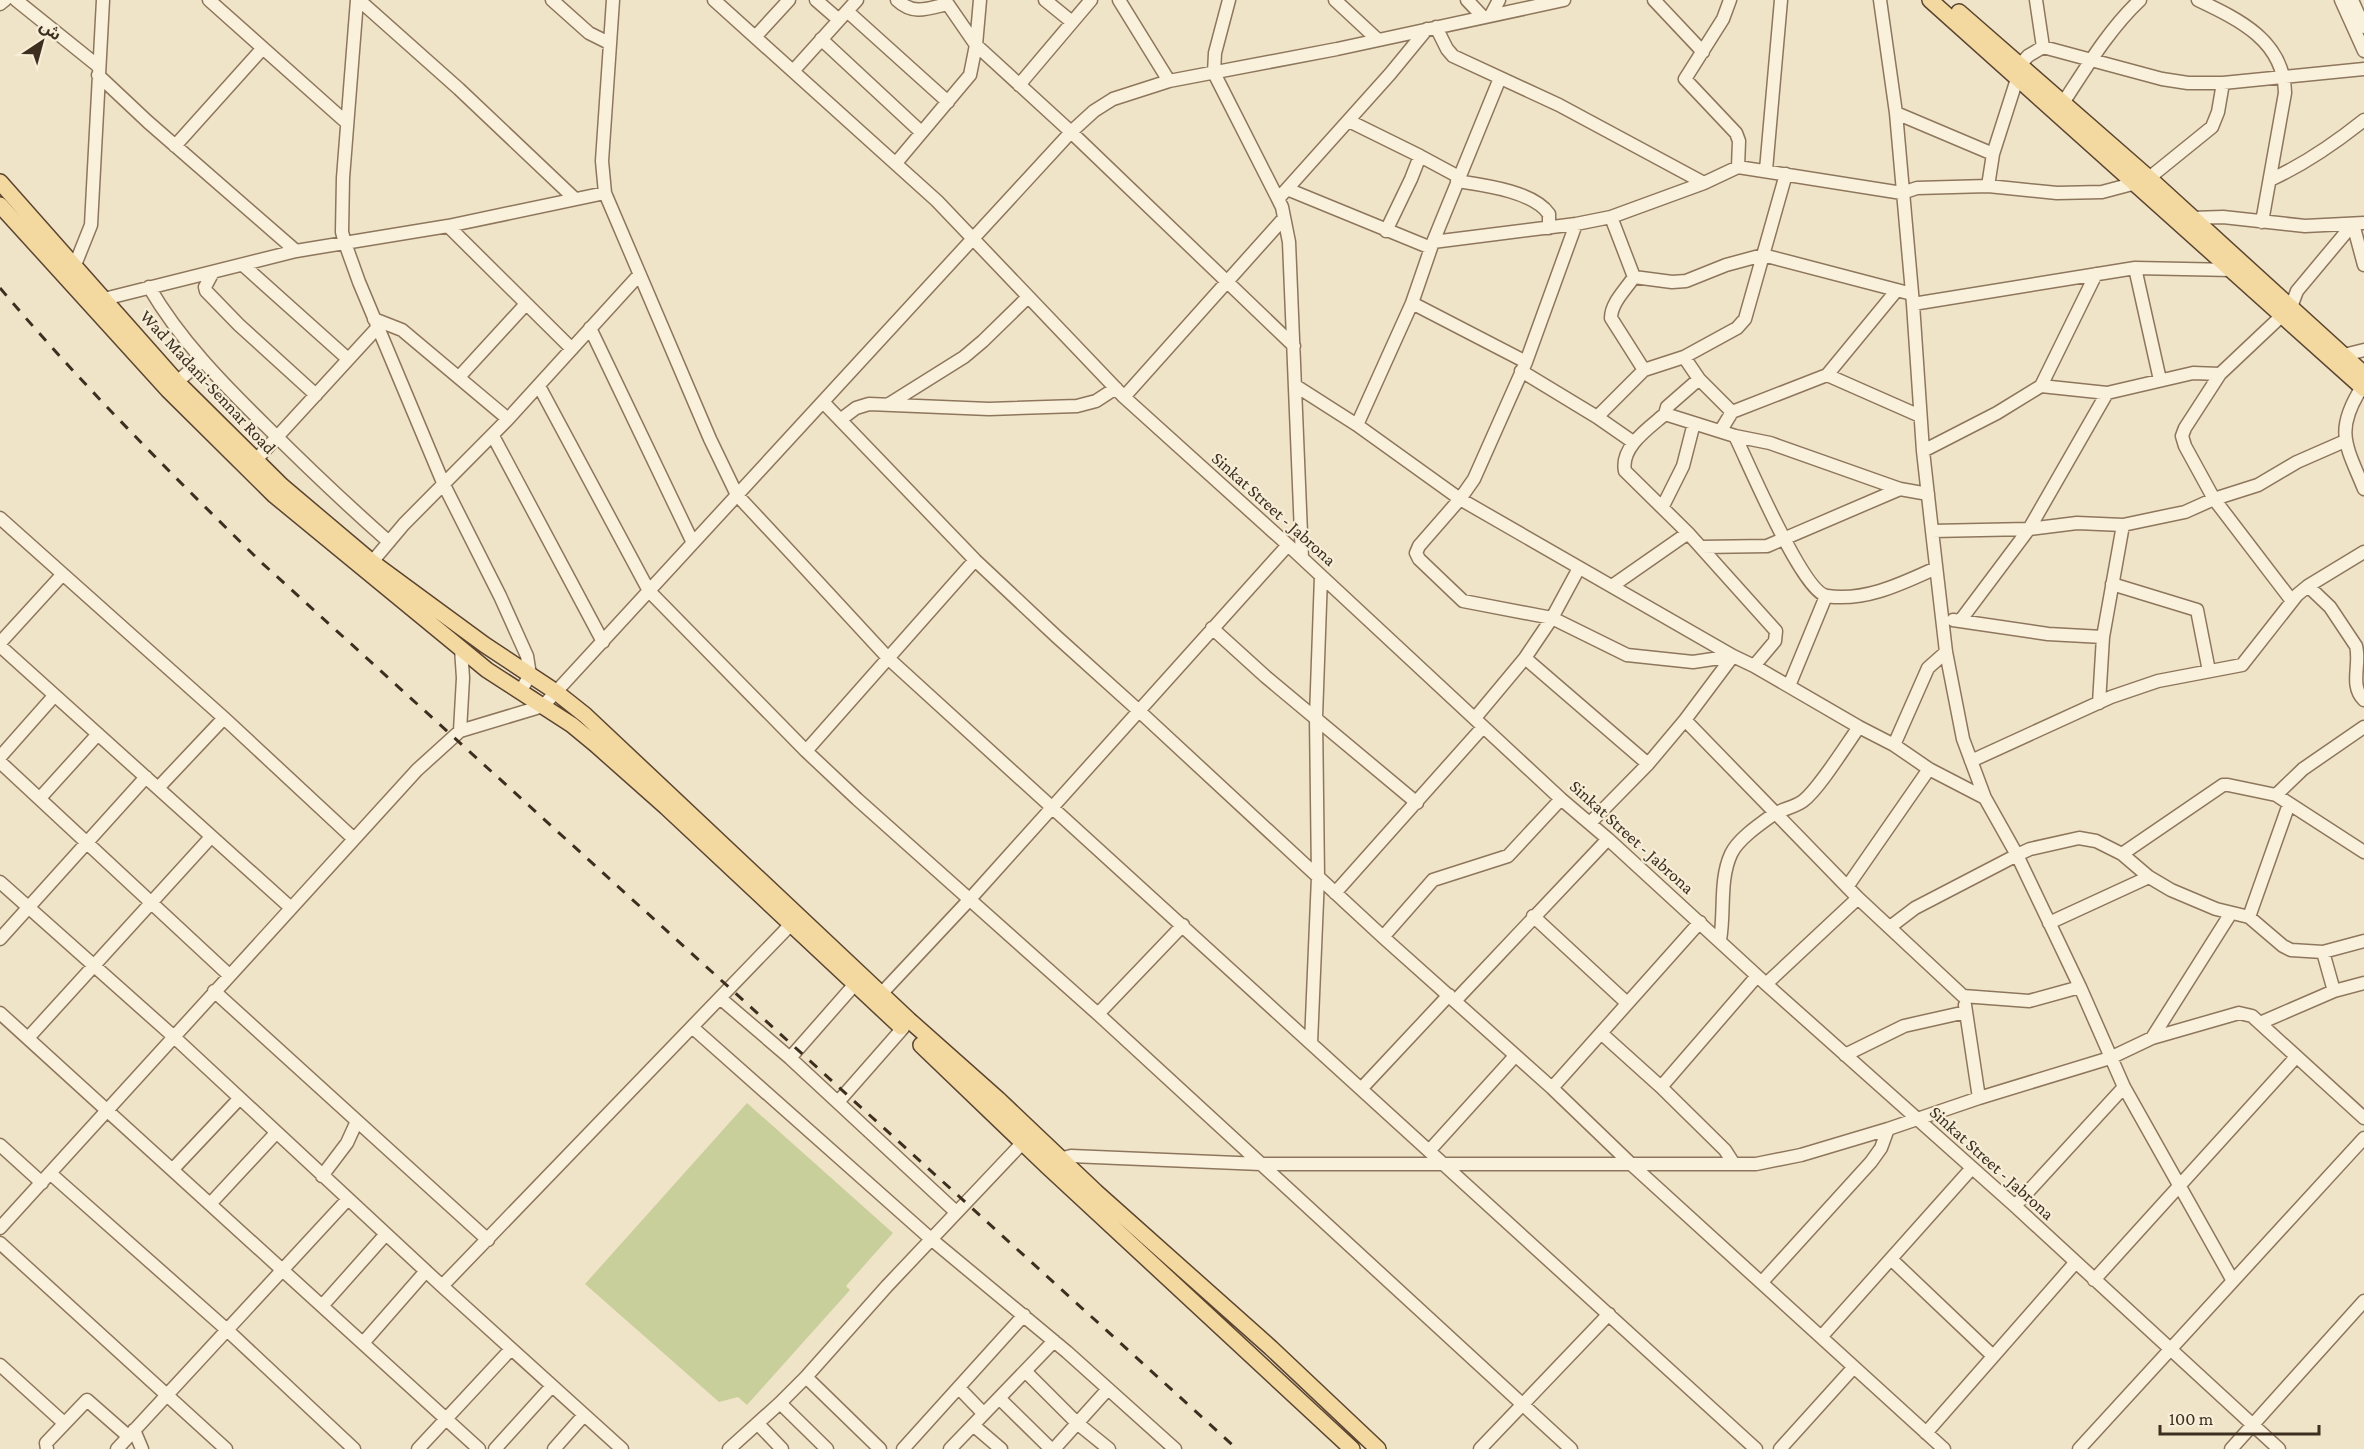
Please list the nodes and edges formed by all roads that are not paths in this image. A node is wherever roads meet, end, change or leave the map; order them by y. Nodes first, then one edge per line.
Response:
1 (4, 0) edge
2 (15, 0) edge
3 (103, 0) edge
4 (209, 0) edge
5 (358, 0) edge
6 (552, 0) edge
7 (613, 0) edge
8 (714, 0) edge
9 (789, 0) edge
10 (816, 0) edge
11 (857, 0) edge
12 (897, 0) edge
13 (980, 0) edge
14 (1045, 0) edge
15 (1091, 0) edge
16 (1119, 0) edge
17 (1229, 0) edge
18 (1335, 0) edge
19 (1467, 0) edge
20 (1499, 0) edge
21 (1564, 0) edge
22 (1654, 0) edge
23 (1730, 0) edge
24 (1781, 0) edge
25 (1880, 0) edge
26 (1930, 0) edge
27 (1945, 0) edge
28 (2036, 0) edge
29 (2140, 0) edge
30 (2198, 0) edge
31 (2341, 0) edge
32 (2352, 0) edge
33 (946, 2) edge
34 (0, 4) edge
35 (843, 15) junction
36 (1487, 16) junction
37 (1072, 22) junction
38 (2364, 27) edge
39 (1432, 28) junction
40 (756, 36) junction
41 (821, 39) junction
42 (1378, 40) junction
43 (609, 43) junction
44 (976, 45) junction
45 (2043, 47) junction
46 (263, 48) junction
47 (2364, 51) edge
48 (1703, 52) junction
49 (2091, 60) junction
50 (2364, 69) edge
51 (98, 70) junction
52 (794, 70) junction
53 (2018, 72) junction
54 (1214, 73) junction
55 (2284, 75) junction
56 (1500, 78) junction
57 (1169, 81) junction
58 (2223, 83) junction
59 (1019, 85) junction
60 (948, 102) junction
61 (2062, 103) junction
62 (1896, 113) junction
63 (2364, 120) edge
64 (1349, 121) junction
65 (347, 123) junction
66 (921, 132) junction
67 (1071, 132) junction
68 (176, 146) junction
69 (1993, 154) junction
70 (1420, 156) junction
71 (896, 163) junction
72 (1738, 167) junction
73 (1766, 170) junction
74 (1785, 174) junction
75 (1458, 179) junction
76 (2143, 180) junction
77 (2270, 180) junction
78 (0, 182) edge
79 (1704, 183) junction
80 (1988, 186) junction
81 (1287, 189) junction
82 (605, 193) junction
83 (1902, 193) junction
84 (574, 198) junction
85 (1278, 199) junction
86 (0, 205) edge
87 (1611, 217) junction
88 (1284, 218) junction
89 (2192, 218) junction
90 (2262, 222) junction
91 (2359, 223) edge
92 (1576, 224) junction
93 (448, 226) junction
94 (1549, 228) junction
95 (1386, 231) junction
96 (975, 239) junction
97 (345, 243) junction
98 (1432, 245) junction
99 (296, 251) junction
100 (1763, 255) junction
101 (75, 265) junction
102 (243, 265) junction
103 (2364, 265) edge
104 (2135, 268) junction
105 (2234, 270) junction
106 (213, 272) junction
107 (2096, 274) junction
108 (639, 275) junction
109 (1634, 277) junction
110 (1225, 282) junction
111 (149, 287) junction
112 (1897, 290) junction
113 (1028, 297) junction
114 (104, 298) junction
115 (1912, 299) junction
116 (1412, 303) junction
117 (526, 304) junction
118 (2287, 311) junction
119 (376, 324) junction
120 (590, 328) junction
121 (1294, 346) junction
122 (572, 349) junction
123 (2364, 350) edge
124 (2344, 356) junction
125 (1684, 357) junction
126 (348, 359) junction
127 (202, 360) junction
128 (1523, 367) junction
129 (1644, 370) junction
130 (2220, 374) junction
131 (1827, 375) junction
132 (459, 377) junction
133 (1699, 379) junction
134 (2160, 380) junction
135 (177, 382) junction
136 (2363, 383) edge
137 (539, 386) junction
138 (1296, 386) junction
139 (2041, 386) junction
140 (1120, 393) junction
141 (2107, 393) junction
142 (316, 395) junction
143 (823, 402) junction
144 (888, 404) junction
145 (1732, 412) junction
146 (1665, 414) junction
147 (1920, 416) junction
148 (1597, 417) junction
149 (508, 419) junction
150 (840, 420) junction
151 (1694, 423) junction
152 (1357, 425) junction
153 (1721, 430) junction
154 (493, 436) junction
155 (1735, 436) junction
156 (277, 437) junction
157 (2344, 441) junction
158 (1633, 442) junction
159 (1923, 451) junction
160 (255, 461) junction
161 (444, 485) junction
162 (1900, 489) junction
163 (2364, 489) edge
164 (1928, 494) junction
165 (737, 495) junction
166 (2214, 499) junction
167 (1460, 500) junction
168 (1663, 506) junction
169 (0, 518) edge
170 (2123, 525) junction
171 (2029, 529) junction
172 (1932, 531) junction
173 (1688, 533) junction
174 (1783, 538) junction
175 (389, 542) junction
176 (693, 543) junction
177 (1288, 545) junction
178 (1701, 548) junction
179 (2364, 552) edge
180 (1302, 558) junction
181 (975, 560) junction
182 (372, 562) junction
183 (1936, 567) junction
184 (1579, 568) junction
185 (62, 575) junction
186 (1321, 576) junction
187 (2112, 584) junction
188 (1612, 586) junction
189 (2308, 586) junction
190 (649, 591) junction
191 (404, 593) junction
192 (1826, 596) junction
193 (2292, 601) junction
194 (1552, 618) junction
195 (1943, 619) junction
196 (1960, 621) junction
197 (1212, 628) junction
198 (2103, 637) junction
199 (603, 642) junction
200 (0, 644) edge
201 (461, 648) junction
202 (1946, 652) junction
203 (1733, 656) junction
204 (1525, 658) junction
205 (890, 659) junction
206 (1754, 666) junction
207 (2209, 671) junction
208 (530, 675) junction
209 (1789, 686) junction
210 (520, 692) junction
211 (556, 692) junction
212 (54, 696) junction
213 (2364, 700) edge
214 (2098, 703) junction
215 (543, 706) junction
216 (1138, 710) junction
217 (1316, 717) junction
218 (224, 718) junction
219 (1685, 720) junction
220 (1479, 722) junction
221 (2364, 726) edge
222 (1858, 728) junction
223 (460, 731) junction
224 (98, 734) junction
225 (1894, 745) junction
226 (806, 751) junction
227 (0, 757) edge
228 (1971, 760) junction
229 (0, 762) edge
230 (1648, 764) junction
231 (1929, 769) junction
232 (146, 777) junction
233 (158, 788) junction
234 (2276, 795) junction
235 (40, 798) junction
236 (1985, 798) junction
237 (1561, 799) junction
238 (1417, 803) junction
239 (2289, 804) junction
240 (1054, 807) junction
241 (1775, 814) junction
242 (1590, 824) junction
243 (211, 837) junction
244 (354, 839) junction
245 (1608, 839) junction
246 (88, 842) junction
247 (2364, 852) edge
248 (2122, 854) junction
249 (2017, 855) junction
250 (2149, 877) junction
251 (1318, 878) junction
252 (0, 882) edge
253 (1847, 887) junction
254 (1335, 893) junction
255 (1858, 898) junction
256 (970, 899) junction
257 (152, 901) junction
258 (28, 907) junction
259 (291, 908) junction
260 (2231, 913) junction
261 (1533, 916) junction
262 (2249, 917) junction
263 (795, 920) junction
264 (1700, 922) junction
265 (2049, 923) junction
266 (1183, 925) junction
267 (1890, 927) junction
268 (1383, 938) junction
269 (0, 939) edge
270 (1720, 940) junction
271 (2364, 941) edge
272 (2323, 952) junction
273 (93, 967) junction
274 (229, 975) junction
275 (1762, 980) junction
276 (2364, 983) edge
277 (855, 984) junction
278 (2080, 987) junction
279 (214, 991) junction
280 (2334, 991) junction
281 (881, 994) junction
282 (1963, 996) junction
283 (720, 998) junction
284 (1452, 998) junction
285 (1627, 1004) junction
286 (0, 1012) edge
287 (1966, 1012) junction
288 (1098, 1014) junction
289 (2260, 1023) junction
290 (692, 1027) junction
291 (903, 1028) junction
292 (1601, 1033) junction
293 (173, 1036) junction
294 (28, 1038) junction
295 (2152, 1038) junction
296 (1311, 1043) junction
297 (1845, 1055) junction
298 (1515, 1056) junction
299 (2296, 1057) junction
300 (790, 1058) junction
301 (2110, 1058) junction
302 (1661, 1087) junction
303 (2124, 1087) junction
304 (1552, 1088) junction
305 (1361, 1089) junction
306 (1979, 1098) junction
307 (239, 1099) junction
308 (838, 1102) junction
309 (108, 1109) junction
310 (2364, 1118) edge
311 (1915, 1119) junction
312 (357, 1121) junction
313 (1888, 1129) junction
314 (276, 1133) junction
315 (1028, 1137) junction
316 (2364, 1138) edge
317 (0, 1145) edge
318 (1429, 1151) junction
319 (1053, 1162) junction
320 (1443, 1163) junction
321 (1261, 1164) junction
322 (1631, 1164) junction
323 (1734, 1164) junction
324 (173, 1169) junction
325 (1971, 1169) junction
326 (51, 1174) junction
327 (322, 1176) junction
328 (42, 1183) junction
329 (2178, 1185) junction
330 (348, 1199) junction
331 (211, 1203) junction
332 (2015, 1206) junction
333 (956, 1212) junction
334 (0, 1228) edge
335 (386, 1234) junction
336 (931, 1239) junction
337 (488, 1240) junction
338 (0, 1243) edge
339 (1891, 1259) junction
340 (2075, 1263) junction
341 (282, 1268) junction
342 (426, 1271) junction
343 (2094, 1280) junction
344 (2233, 1281) junction
345 (1762, 1282) junction
346 (442, 1286) junction
347 (2364, 1301) edge
348 (322, 1306) junction
349 (1609, 1314) junction
350 (1024, 1315) junction
351 (226, 1329) junction
352 (1822, 1336) junction
353 (1054, 1341) junction
354 (363, 1343) junction
355 (511, 1348) junction
356 (2170, 1350) junction
357 (1993, 1356) junction
358 (0, 1365) edge
359 (1854, 1367) junction
360 (1025, 1371) junction
361 (806, 1377) junction
362 (552, 1386) junction
363 (959, 1388) junction
364 (1108, 1389) junction
365 (165, 1395) junction
366 (999, 1398) junction
367 (780, 1403) junction
368 (1521, 1404) junction
369 (984, 1414) junction
370 (584, 1415) junction
371 (446, 1418) junction
372 (64, 1423) junction
373 (1077, 1423) junction
374 (758, 1424) junction
375 (974, 1425) junction
376 (2253, 1426) junction
377 (131, 1433) junction
378 (1926, 1433) junction
379 (1168, 1447) edge
380 (620, 1448) edge
381 (47, 1449) edge
382 (117, 1449) edge
383 (142, 1449) edge
384 (225, 1449) edge
385 (354, 1449) edge
386 (418, 1449) edge
387 (479, 1449) edge
388 (495, 1449) edge
389 (554, 1449) edge
390 (729, 1449) edge
391 (782, 1449) edge
392 (827, 1449) edge
393 (880, 1449) edge
394 (903, 1449) edge
395 (950, 1449) edge
396 (1001, 1449) edge
397 (1052, 1449) edge
398 (1109, 1449) edge
399 (1352, 1449) edge
400 (1378, 1449) edge
401 (1480, 1449) edge
402 (1571, 1449) edge
403 (1756, 1449) edge
404 (1780, 1449) edge
405 (1944, 1449) edge
406 (2079, 1449) edge
407 (2231, 1449) edge
408 (2279, 1449) edge

1 - 34 street
2 - 51 street
3 - 51 street
4 - 46 street
5 - 65 street
5 - 84 street
6 - 43 street
7 - 43 street
8 - 40 street, Sinkat Street - Jabrona
9 - 40 street
10 - 35 street
11 - 35 street
12 - 33 street
13 - 44 street
14 - 37 street
15 - 37 street
16 - 57 street
17 - 54 street
18 - 42 street
19 - 36 street
20 - 36 street
21 - 36 street
22 - 48 street
23 - 48 street
24 - 73 street
25 - 62 street
26 - 53 main road
27 - 53 main road
28 - 45 street
29 - 49 street
30 - 55 street
31 - 47 street
32 - 38 street
33 - 44 street
35 - 41 street
35 - 60 street
36 - 39 street
37 - 59 street
39 - 42 street
39 - 56 street
39 - 64 street
40 - 52 street, Sinkat Street - Jabrona
41 - 52 street
41 - 66 street
42 - 54 street
43 - 82 street
44 - 59 street
44 - 60 street
45 - 49 street
45 - 53 street
46 - 65 street
46 - 68 street
48 - 72 street
49 - 58 street
49 - 61 street
50 - 55 street
51 - 68 street
51 - 101 street
52 - 71 street, Sinkat Street - Jabrona
53 - 61 main road
53 - 69 street
53 - 76 main road
54 - 57 street
54 - 85 street
55 - 58 street
55 - 77 street
56 - 75 street
56 - 79 street
57 - 67 street
58 - 76 street
59 - 67 street
60 - 66 street
61 - 76 main road
62 - 69 street
62 - 83 street
63 - 77 street
64 - 70 street
64 - 81 street
65 - 97 street
66 - 71 street
67 - 96 street
67 - 110 street
68 - 99 street
69 - 80 street
70 - 75 street
70 - 95 street
71 - 96 street, Sinkat Street - Jabrona
72 - 73 street
72 - 79 street
73 - 74 street
74 - 83 street
74 - 100 street
75 - 94 street
75 - 98 street
76 - 80 street
76 - 89 main road
76 - 105 main road
77 - 90 street
78 - 101 main road, Wad Madani-Sennar Road
79 - 87 street
80 - 83 street
81 - 85 street
81 - 95 street
82 - 84 street
82 - 108 street
83 - 115 street
84 - 93 street
85 - 88 street
86 - 191 main road, Wad Madani-Sennar Road
87 - 92 street
87 - 109 street
88 - 110 street
88 - 121 street
89 - 90 street
89 - 118 main road
90 - 91 street
91 - 103 street
91 - 118 street
92 - 94 street
92 - 128 street
93 - 97 street
93 - 117 street
94 - 98 street
95 - 98 street
96 - 113 street, Sinkat Street - Jabrona
96 - 143 street
97 - 99 street
97 - 119 street
98 - 116 street
99 - 102 street
100 - 109 street
100 - 112 street
100 - 125 street
101 - 114 main road, Wad Madani-Sennar Road
102 - 106 street
102 - 126 street
104 - 105 street
104 - 107 street
104 - 134 street
105 - 118 main road
106 - 111 street
106 - 142 street
107 - 115 street
107 - 139 street
108 - 120 street
108 - 165 street
109 - 129 street
110 - 121 street
110 - 140 street
111 - 114 street
111 - 127 street
112 - 115 street
112 - 131 street
113 - 140 street, Sinkat Street - Jabrona
113 - 144 street
114 - 135 main road, Wad Madani-Sennar Road
115 - 147 street
116 - 128 street
116 - 152 street
117 - 122 street
117 - 132 street
118 - 124 main road
118 - 130 street
118 - 136 main road
119 - 126 street
119 - 132 street
119 - 161 street
120 - 122 street
120 - 176 street
121 - 138 street
122 - 137 street
123 - 124 street
124 - 136 main road
125 - 129 street
125 - 133 street
126 - 142 street
127 - 135 street
127 - 156 street
128 - 148 street
128 - 167 street
129 - 148 street
130 - 134 street
130 - 166 street
131 - 145 street
131 - 147 street
132 - 149 street
133 - 145 street
133 - 146 street
134 - 141 street
135 - 160 main road, Wad Madani-Sennar Road
136 - 157 street
137 - 149 street
137 - 190 street
138 - 152 street
138 - 180 street
139 - 141 street
139 - 159 street
140 - 144 street
140 - 177 street, Sinkat Street - Jabrona
141 - 171 street
142 - 156 street
143 - 150 street
143 - 165 street
144 - 150 street
145 - 153 street
146 - 151 street
146 - 158 street
147 - 159 street
148 - 158 street
149 - 154 street
150 - 181 street
151 - 153 street
151 - 168 street
152 - 167 street
153 - 155 street
154 - 161 street
154 - 199 street
155 - 162 street
155 - 174 street
156 - 160 street
156 - 175 street
157 - 163 street
157 - 166 street
158 - 168 street
159 - 164 street
160 - 182 main road, Wad Madani-Sennar Road
161 - 175 street
161 - 208 street
162 - 164 street
162 - 174 street
164 - 172 street
165 - 176 street
165 - 205 street
166 - 170 street
166 - 193 street
167 - 184 street
167 - 194 street
168 - 173 street
169 - 185 street
170 - 171 street
170 - 187 street
171 - 172 street
171 - 196 street
172 - 183 street
173 - 178 street
173 - 188 street
174 - 178 street
174 - 192 street
175 - 182 street
176 - 190 street
177 - 180 street, Sinkat Street - Jabrona
177 - 197 street
178 - 206 street
179 - 189 street
180 - 186 street, Sinkat Street - Jabrona
181 - 205 street
181 - 216 street
182 - 191 main road, Wad Madani-Sennar Road
183 - 192 street
183 - 195 street
184 - 188 street
184 - 194 street
185 - 200 street
185 - 218 street
186 - 217 street
186 - 220 street, Sinkat Street - Jabrona
187 - 198 street
187 - 207 street
188 - 203 street
189 - 193 street
189 - 213 street
190 - 199 street
190 - 226 street
191 - 201 main road
191 - 208 main road
192 - 209 street
193 - 207 street
194 - 203 street
194 - 204 street
195 - 196 street
195 - 202 street
196 - 198 street
197 - 216 street
197 - 217 street
198 - 214 street
199 - 211 street
200 - 212 street
201 - 210 main road
201 - 223 street
202 - 225 street
202 - 228 street
203 - 206 street
203 - 219 street
204 - 220 street
204 - 230 street
205 - 226 street
205 - 240 street
206 - 209 street
207 - 214 street
208 - 210 street
208 - 211 main road
209 - 222 street
210 - 215 main road
211 - 215 street
211 - 263 main road
212 - 224 street
212 - 227 street
214 - 228 street
215 - 223 street
215 - 263 main road
216 - 240 street
216 - 251 street
217 - 238 street
217 - 251 street
218 - 233 street
218 - 244 street
219 - 230 street
219 - 241 street
220 - 237 street, Sinkat Street - Jabrona
220 - 238 street
221 - 234 street
222 - 225 street
222 - 241 street
223 - 244 street
224 - 232 street
224 - 235 street
225 - 231 street
226 - 256 street
228 - 236 street
229 - 235 street
230 - 242 street
231 - 236 street
231 - 253 street
232 - 233 street
232 - 246 street
233 - 243 street
234 - 239 street
234 - 248 street
235 - 246 street
236 - 249 street
237 - 242 street, Sinkat Street - Jabrona
237 - 268 street
238 - 254 street
239 - 247 street
239 - 262 street
240 - 256 street
240 - 266 street
241 - 253 street
241 - 270 street
242 - 245 street, Sinkat Street - Jabrona
243 - 257 street
243 - 259 street
244 - 259 street
245 - 261 street
245 - 264 street, Sinkat Street - Jabrona
246 - 257 street
246 - 258 street
248 - 249 street
248 - 250 street
249 - 265 street
249 - 267 street
250 - 260 street
250 - 265 street
251 - 254 street
251 - 296 street
252 - 258 street
253 - 255 street
254 - 268 street
255 - 267 street
255 - 275 street
256 - 281 street
256 - 288 street
257 - 273 street
257 - 274 street
258 - 269 street
258 - 273 street
259 - 274 street
260 - 262 street
260 - 295 street
261 - 284 street
261 - 285 street
262 - 272 street
263 - 277 main road
263 - 281 main road
263 - 283 street
264 - 270 street, Sinkat Street - Jabrona
264 - 285 street
265 - 278 street
266 - 288 street
266 - 296 street
267 - 282 street
268 - 284 street
270 - 275 street, Sinkat Street - Jabrona
271 - 272 street
272 - 280 street
273 - 293 street
273 - 294 street
274 - 279 street
275 - 297 street, Sinkat Street - Jabrona
275 - 302 street
276 - 280 street
277 - 291 main road
277 - 300 street
278 - 282 street
278 - 301 street
279 - 293 street
279 - 312 street
280 - 289 street
281 - 315 main road
282 - 287 street
283 - 290 street
283 - 300 street
284 - 298 street
284 - 305 street
285 - 292 street
286 - 294 street
287 - 297 street
287 - 306 street
288 - 321 street
289 - 295 street
289 - 299 street
290 - 336 street
290 - 337 street
291 - 308 street
291 - 315 main road
292 - 302 street
292 - 304 street
293 - 307 street
293 - 309 street
294 - 309 street
295 - 301 street
296 - 305 street
297 - 311 street, Sinkat Street - Jabrona
298 - 304 street
298 - 318 street
299 - 310 street
299 - 329 street
300 - 308 street
301 - 303 street
301 - 306 street
302 - 323 street
303 - 329 street
303 - 332 street
304 - 322 street
305 - 318 street
306 - 311 street
307 - 314 street
307 - 324 street
308 - 333 street
309 - 324 street
309 - 326 street
311 - 313 street
311 - 325 street, Sinkat Street - Jabrona
312 - 327 street
312 - 337 street
313 - 323 street
313 - 345 street
314 - 327 street
314 - 331 street
315 - 319 main road
315 - 333 street
316 - 344 street
317 - 328 street
318 - 320 street
319 - 321 street
319 - 399 main road
319 - 400 main road
320 - 321 street
320 - 322 street
320 - 349 street
321 - 368 street
322 - 323 street
322 - 345 street
324 - 331 street
325 - 332 street, Sinkat Street - Jabrona
325 - 339 street
326 - 328 street
326 - 351 street
327 - 330 street
328 - 334 street
329 - 343 street
329 - 344 street
330 - 335 street
330 - 341 street
331 - 341 street
332 - 340 street, Sinkat Street - Jabrona
333 - 336 street
335 - 342 street
335 - 348 street
336 - 350 street
336 - 361 street
337 - 346 street
338 - 365 street
339 - 352 street
339 - 357 street
340 - 343 street, Sinkat Street - Jabrona
340 - 357 street
341 - 348 street
341 - 351 street
342 - 346 street
342 - 354 street
343 - 356 street, Sinkat Street - Jabrona
344 - 356 street
345 - 352 street
346 - 355 street
347 - 376 street
348 - 354 street
349 - 368 street
349 - 403 street
350 - 353 street
350 - 363 street
351 - 365 street
351 - 385 street
352 - 359 street
353 - 360 street
353 - 364 street
354 - 371 street
355 - 362 street
355 - 371 street
356 - 376 street, Sinkat Street - Jabrona
356 - 406 street
357 - 378 street
358 - 372 street
359 - 378 street
359 - 404 street
360 - 366 street
360 - 373 street
361 - 367 street
361 - 393 street
362 - 370 street
362 - 388 street
363 - 369 street
363 - 394 street
364 - 373 street
364 - 379 street
365 - 377 street
365 - 384 street
366 - 369 street
366 - 397 street
367 - 374 street
367 - 392 street
368 - 401 street
368 - 402 street
369 - 375 street
370 - 380 street
370 - 389 street
371 - 386 street
371 - 387 street
372 - 377 street
372 - 381 street
373 - 397 street
373 - 398 street
374 - 390 street
374 - 391 street
375 - 395 street
375 - 396 street
376 - 407 street
376 - 408 street, Sinkat Street - Jabrona
377 - 382 street
377 - 383 street
378 - 405 street

